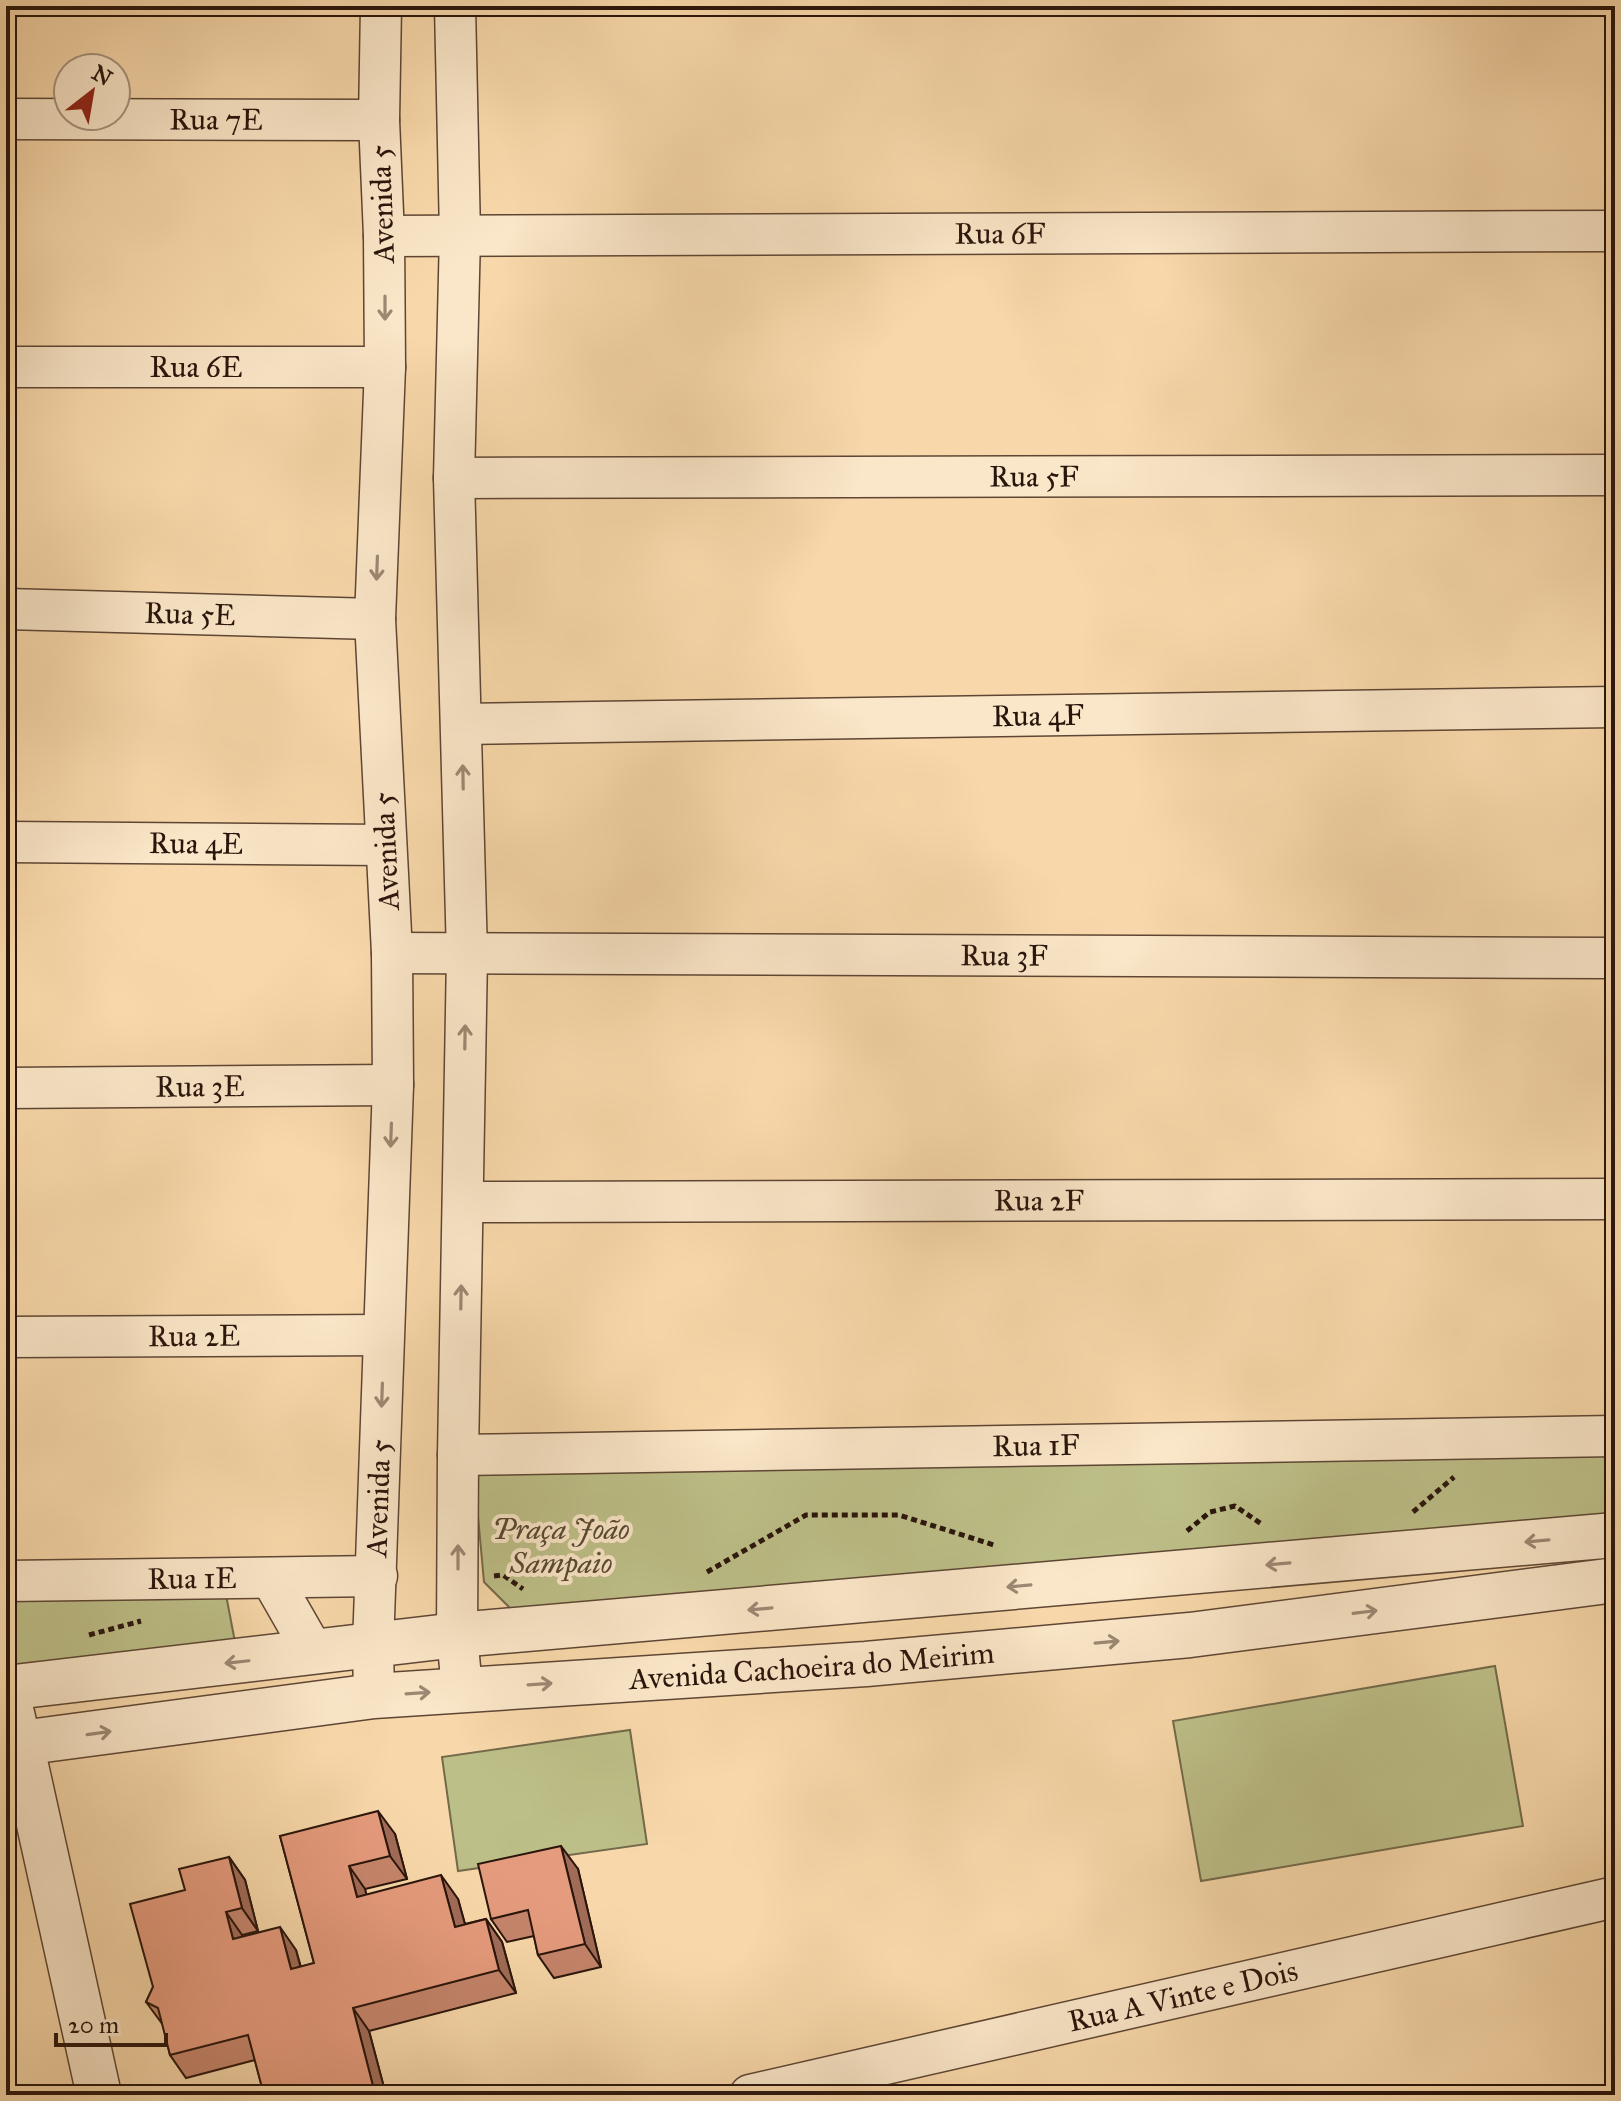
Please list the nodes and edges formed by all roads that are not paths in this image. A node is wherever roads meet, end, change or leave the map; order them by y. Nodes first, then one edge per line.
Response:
1 (381, 6) edge
2 (455, 6) edge
3 (6, 119) edge
4 (379, 120) junction
5 (1615, 231) edge
6 (460, 235) junction
7 (384, 236) junction
8 (6, 367) edge
9 (385, 367) junction
10 (1615, 475) edge
11 (454, 478) junction
12 (6, 609) edge
13 (375, 619) junction
14 (1615, 707) edge
15 (462, 724) junction
16 (6, 842) edge
17 (386, 845) junction
18 (392, 953) junction
19 (467, 955) junction
20 (1615, 958) edge
21 (393, 1085) junction
22 (6, 1088) edge
23 (1615, 1199) edge
24 (463, 1202) junction
25 (383, 1335) junction
26 (6, 1337) edge
27 (1615, 1436) edge
28 (458, 1455) junction
29 (1615, 1535) edge
30 (377, 1576) junction
31 (271, 1578) junction
32 (1615, 1580) edge
33 (6, 1581) edge
34 (457, 1635) junction
35 (373, 1646) junction
36 (314, 1653) junction
37 (7, 1688) edge
38 (462, 1689) junction
39 (374, 1696) junction
40 (14, 1744) edge
41 (1615, 1897) edge
42 (99, 2095) edge
43 (750, 2095) edge

1 - 4 street, Avenida 5
2 - 6 street
3 - 4 street, Rua 7E
4 - 7 street, Avenida 5
5 - 6 street, Rua 6F
6 - 7 street, Rua 6F
6 - 11 street
7 -> 9 street, Avenida 5
8 - 9 street, Rua 6E
9 -> 13 street, Avenida 5
10 - 11 street, Rua 5F
11 - 15 street
12 - 13 street, Rua 5E
13 - 17 street, Avenida 5
14 - 15 street, Rua 4F
19 -> 15 street
16 - 17 street, Rua 4E
17 - 18 street, Avenida 5
18 - 19 street, Rua 3F
18 - 21 street, Avenida 5
19 - 20 street, Rua 3F
24 -> 19 street
21 - 22 street, Rua 3E
21 -> 25 street, Avenida 5
23 - 24 street, Rua 2F
28 -> 24 street
25 - 26 street, Rua 2E
25 -> 30 street, Avenida 5
27 - 28 street, Rua 1F
34 -> 28 street
29 -> 34 street, Avenida Cachoeira do Meirim
30 - 31 street, Rua 1E
30 - 35 street, Avenida 5
31 - 33 street, Rua 1E
31 - 36 street
38 -> 32 street, Avenida Cachoeira do Meirim
34 - 35 street, Avenida Cachoeira do Meirim
34 - 38 street
35 - 36 street, Avenida Cachoeira do Meirim
35 - 39 street, Avenida 5
36 -> 37 street, Avenida Cachoeira do Meirim
37 - 40 street
39 -> 38 street, Avenida Cachoeira do Meirim
40 -> 39 street, Avenida Cachoeira do Meirim
40 - 42 street
41 - 43 street, Rua A Vinte e Dois

